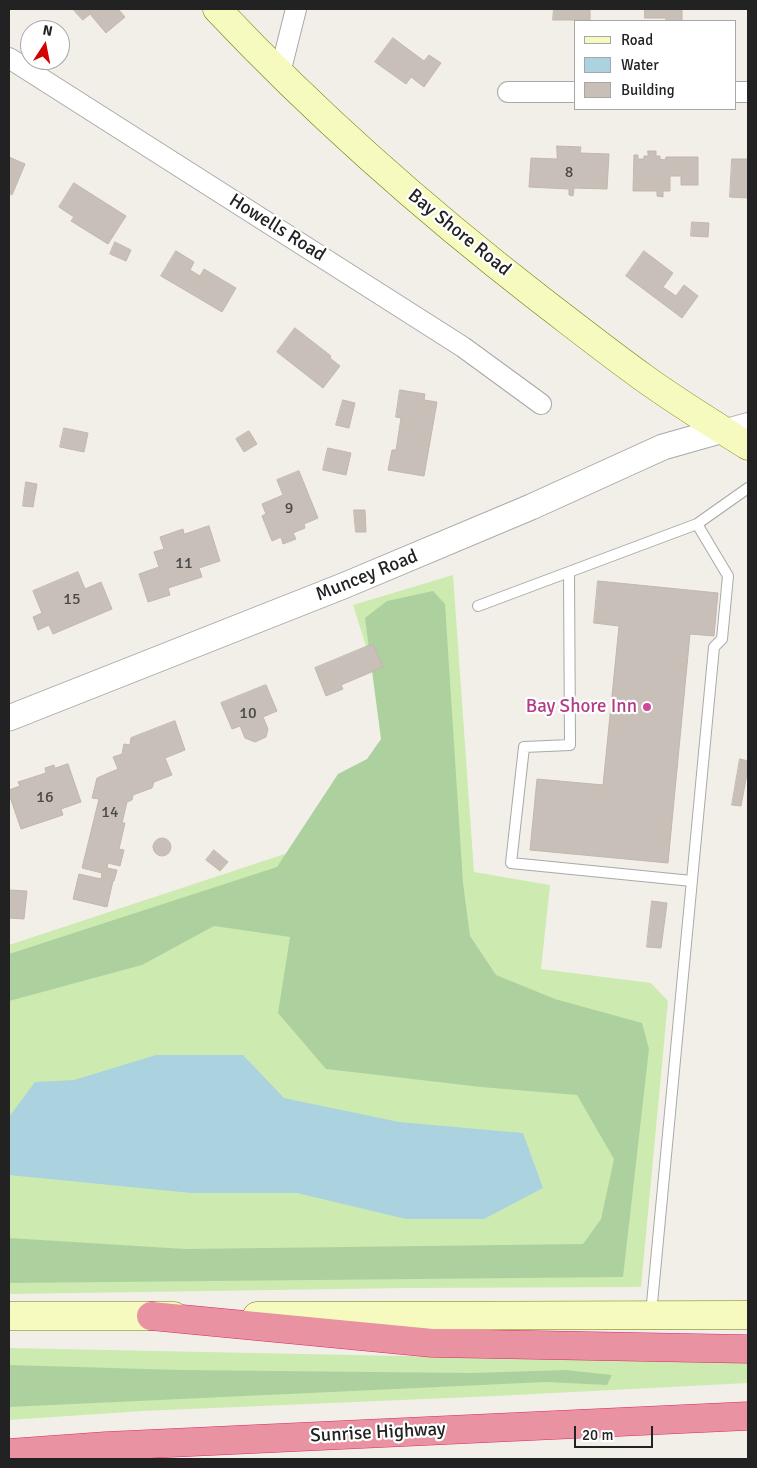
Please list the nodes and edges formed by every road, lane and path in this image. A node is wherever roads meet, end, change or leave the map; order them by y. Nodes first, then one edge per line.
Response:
1 (217, 9) edge
2 (296, 9) edge
3 (9, 58) edge
4 (280, 73) junction
5 (508, 92) dead end
6 (574, 92) edge
7 (541, 404) dead end
8 (736, 426) edge
9 (748, 446) edge
10 (748, 488) edge
11 (697, 524) junction
12 (569, 572) junction
13 (478, 606) dead end
14 (9, 718) edge
15 (692, 881) junction
16 (651, 1315) junction
17 (748, 1315) edge
18 (9, 1316) edge
19 (151, 1316) junction
20 (748, 1349) edge
21 (748, 1416) edge
22 (9, 1453) edge

1 - 4 main road, Bay Shore Road
2 - 4 street
3 - 7 street, Howells Road
4 - 8 main road, Bay Shore Road
5 - 6 street
8 - 9 main road
8 - 14 street, Muncey Road
10 - 11 lane
11 - 12 lane
11 - 15 lane
12 - 13 lane
12 - 15 lane
15 - 16 lane
16 - 17 main road
16 - 19 main road
18 - 19 main road
19 - 20 highway
21 - 22 highway, Sunrise Highway

